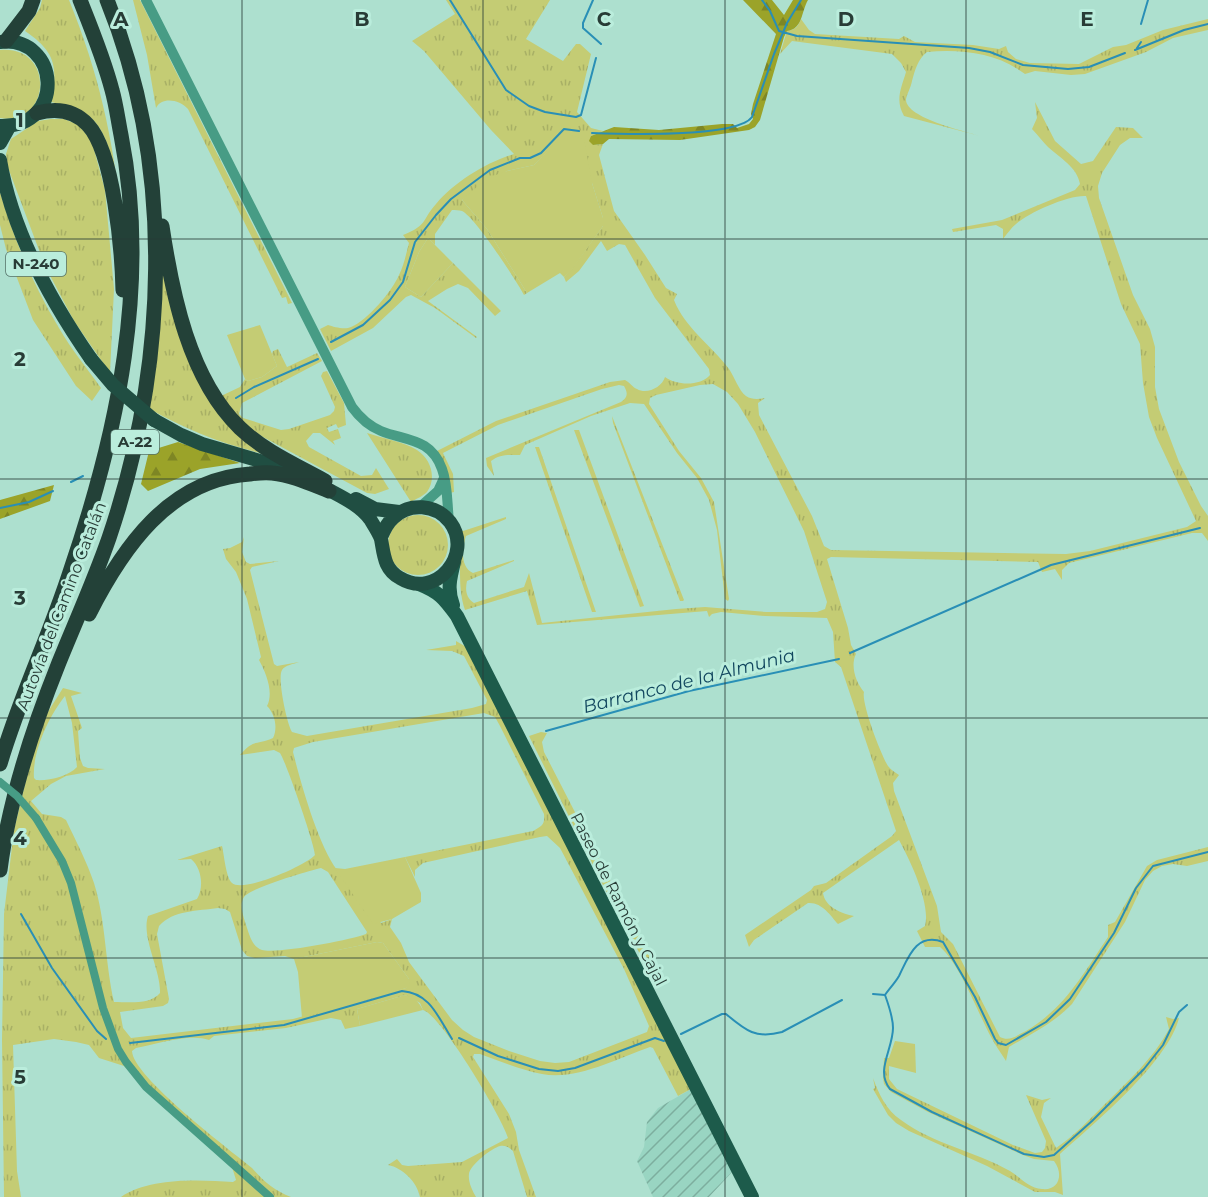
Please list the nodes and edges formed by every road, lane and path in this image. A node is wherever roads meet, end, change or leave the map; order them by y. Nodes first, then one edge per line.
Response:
1 (33, 0) edge
2 (81, 0) edge
3 (107, 0) edge
4 (146, 0) edge
5 (3, 42) edge
6 (138, 97) junction
7 (37, 113) junction
8 (5, 127) edge
9 (0, 143) edge
10 (0, 160) edge
11 (118, 401) junction
12 (444, 475) junction
13 (330, 488) junction
14 (420, 507) junction
15 (399, 512) junction
16 (372, 514) junction
17 (449, 520) junction
18 (381, 537) junction
19 (454, 562) junction
20 (419, 584) junction
21 (457, 616) junction
22 (0, 764) edge
23 (0, 782) edge
24 (0, 870) edge
25 (0, 875) edge
26 (270, 1197) edge
27 (752, 1197) edge

1 - 5 highway
2 - 11 highway, Autovía del Camino Catalán / A-22
3 - 6 highway, Autovía del Camino Catalán / A-22
4 - 12 street
5 - 7 highway
6 - 13 highway
6 - 24 highway, Autovía del Camino Catalán / A-22
7 - 8 highway
7 - 11 highway
8 - 9 highway
10 - 13 highway, N-240, bridge
11 - 22 highway, Autovía del Camino Catalán / A-22
12 - 14 street
12 - 17 street
13 - 16 highway, N-240
13 - 25 highway
14 - 15 highway
14 - 17 highway
15 - 16 highway
15 - 18 highway
16 - 18 highway
17 - 19 highway
18 - 20 highway
19 - 20 highway
19 - 21 main road
20 - 21 main road
21 - 27 main road, Paseo de Ramón y Cajal
23 - 26 street, bridge

